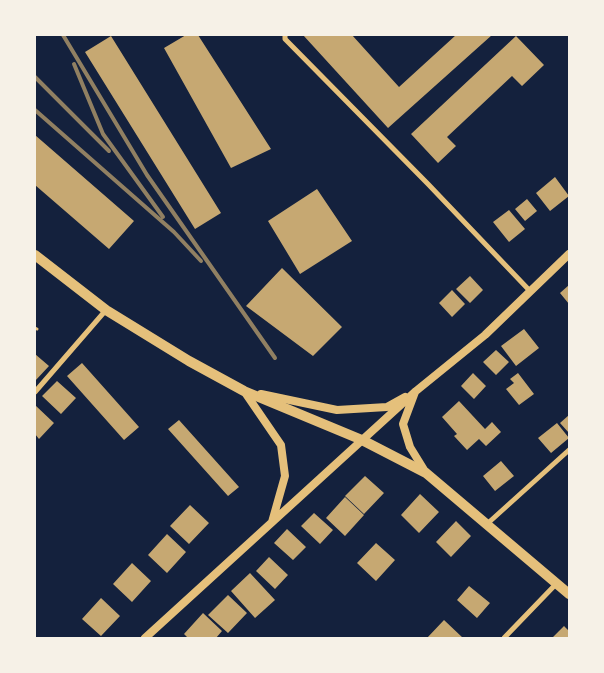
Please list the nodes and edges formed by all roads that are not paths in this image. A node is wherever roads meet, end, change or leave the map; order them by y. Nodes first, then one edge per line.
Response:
1 (285, 35) edge
2 (569, 254) edge
3 (35, 255) edge
4 (530, 291) junction
5 (106, 310) junction
6 (244, 391) junction
7 (416, 391) junction
8 (35, 392) edge
9 (362, 440) junction
10 (569, 450) edge
11 (426, 473) junction
12 (272, 522) junction
13 (487, 524) junction
14 (557, 583) junction
15 (569, 594) edge
16 (145, 638) edge
17 (504, 638) edge

1 - 4 street
2 - 4 street
3 - 5 highway
4 - 7 street
5 - 6 highway
5 - 8 street
6 - 7 street
6 - 9 highway
6 - 12 street
7 - 9 street
7 - 11 street
9 - 11 highway
9 - 12 street
10 - 13 street
11 - 13 highway
12 - 16 street
13 - 14 highway
14 - 15 highway
14 - 17 street

